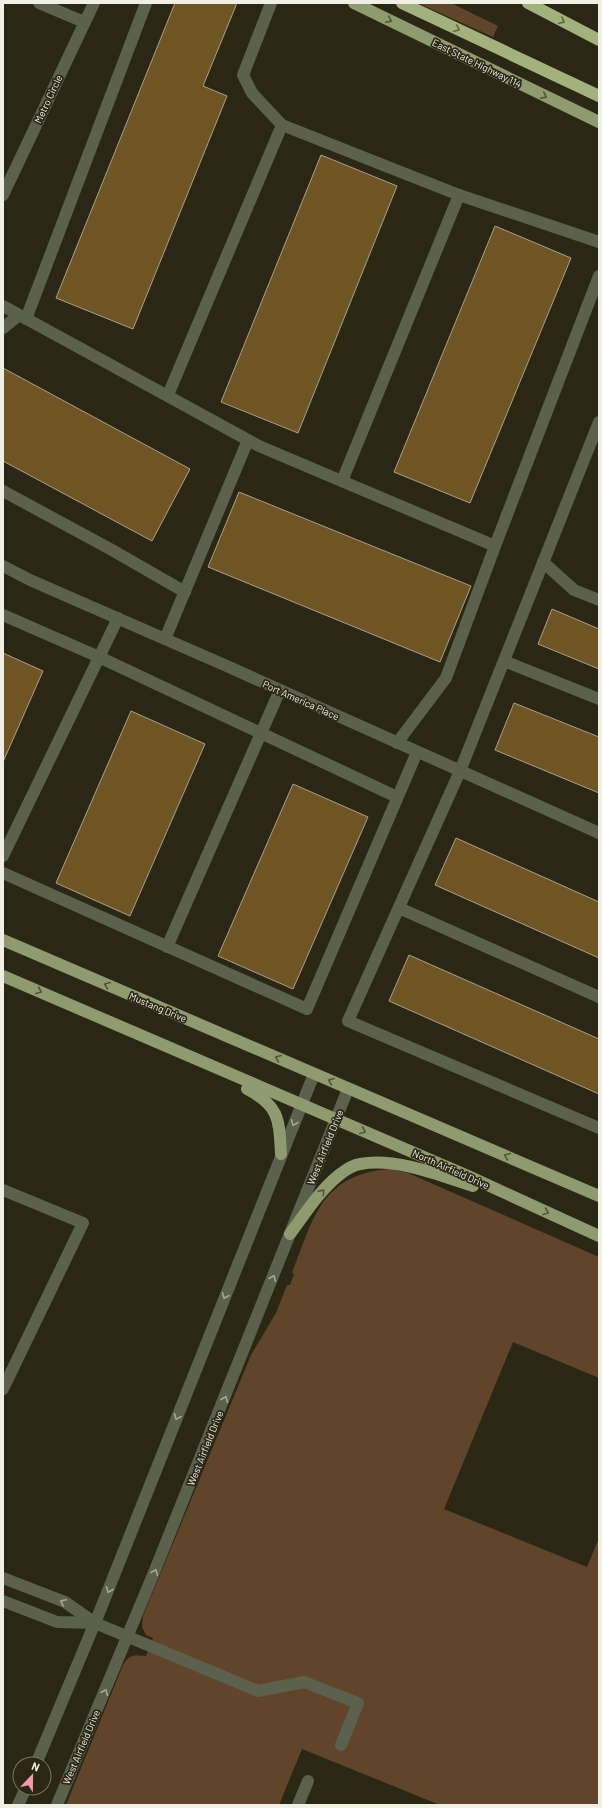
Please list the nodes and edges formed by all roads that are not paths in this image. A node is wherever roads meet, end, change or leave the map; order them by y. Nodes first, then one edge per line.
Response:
1 (39, 3) edge
2 (94, 3) edge
3 (146, 3) edge
4 (271, 3) edge
5 (354, 3) edge
6 (402, 3) edge
7 (528, 3) edge
8 (84, 22) junction
9 (599, 40) edge
10 (599, 96) edge
11 (599, 122) edge
12 (282, 125) junction
13 (3, 195) edge
14 (460, 195) junction
15 (599, 242) edge
16 (599, 276) edge
17 (3, 306) edge
18 (23, 317) junction
19 (3, 328) edge
20 (168, 395) junction
21 (599, 422) edge
22 (248, 440) junction
23 (342, 481) junction
24 (3, 491) edge
25 (495, 546) junction
26 (543, 562) junction
27 (3, 566) edge
28 (185, 592) junction
29 (599, 600) edge
30 (3, 615) edge
31 (118, 618) junction
32 (165, 639) junction
33 (99, 657) junction
34 (504, 661) junction
35 (280, 690) junction
36 (599, 699) edge
37 (261, 733) junction
38 (398, 743) junction
39 (416, 752) junction
40 (460, 771) junction
41 (397, 798) junction
42 (599, 833) edge
43 (3, 856) edge
44 (3, 873) edge
45 (399, 908) junction
46 (3, 940) edge
47 (167, 947) junction
48 (3, 976) edge
49 (599, 997) edge
50 (126, 1028) junction
51 (314, 1074) junction
52 (348, 1089) junction
53 (302, 1104) junction
54 (336, 1119) junction
55 (599, 1128) edge
56 (282, 1154) junction
57 (3, 1190) edge
58 (599, 1196) edge
59 (522, 1202) junction
60 (290, 1234) junction
61 (599, 1236) edge
62 (3, 1389) edge
63 (3, 1578) edge
64 (3, 1601) edge
65 (95, 1623) junction
66 (128, 1637) junction
67 (341, 1745) dead end
68 (39, 1756) edge
69 (308, 1781) dead end
70 (57, 1805) edge
71 (298, 1805) edge

1 - 8 street
2 - 8 street, Metro Circle
3 - 18 street
4 - 12 street
5 -> 11 main road, East State Highway 114
6 -> 10 highway
7 -> 9 highway
8 - 13 street, Metro Circle
12 - 14 street
12 - 20 street
14 - 15 street
14 - 23 street
16 - 25 street
17 - 18 street
18 - 19 street
18 - 20 street
20 - 22 street
21 - 26 street
22 - 23 street
22 - 28 street
23 - 25 street
24 - 28 street
25 - 38 street
26 - 29 street
26 - 34 street
27 - 31 street, Port America Place
28 - 32 street
30 - 33 street
31 - 32 street, Port America Place
31 - 33 street
32 - 35 street, Port America Place
33 - 37 street
33 - 43 street
34 - 36 street
34 - 40 street
35 - 37 street
35 - 38 street, Port America Place
37 - 41 street
37 - 47 street
38 - 39 street, Port America Place
39 - 40 street, Port America Place
39 - 41 street
40 - 42 street, Port America Place
40 - 45 street
41 - 47 street
44 - 47 street
45 - 49 street
45 - 55 street
51 -> 46 main road, Mustang Drive
48 -> 50 main road
50 - 53 main road
50 - 56 main road
52 -> 51 main road
51 - 53 street
52 - 54 street, West Airfield Drive
58 -> 52 main road
53 - 54 main road, North Airfield Drive
53 -> 56 street
54 -> 59 main road, North Airfield Drive
54 - 60 street, West Airfield Drive
56 -> 65 street
57 - 62 street
60 -> 59 main road
59 -> 61 main road, North Airfield Drive
66 -> 60 street, West Airfield Drive
65 -> 63 street
64 - 65 street
65 - 66 street
65 - 68 street
66 - 67 street
70 -> 66 street, West Airfield Drive
69 - 71 street

